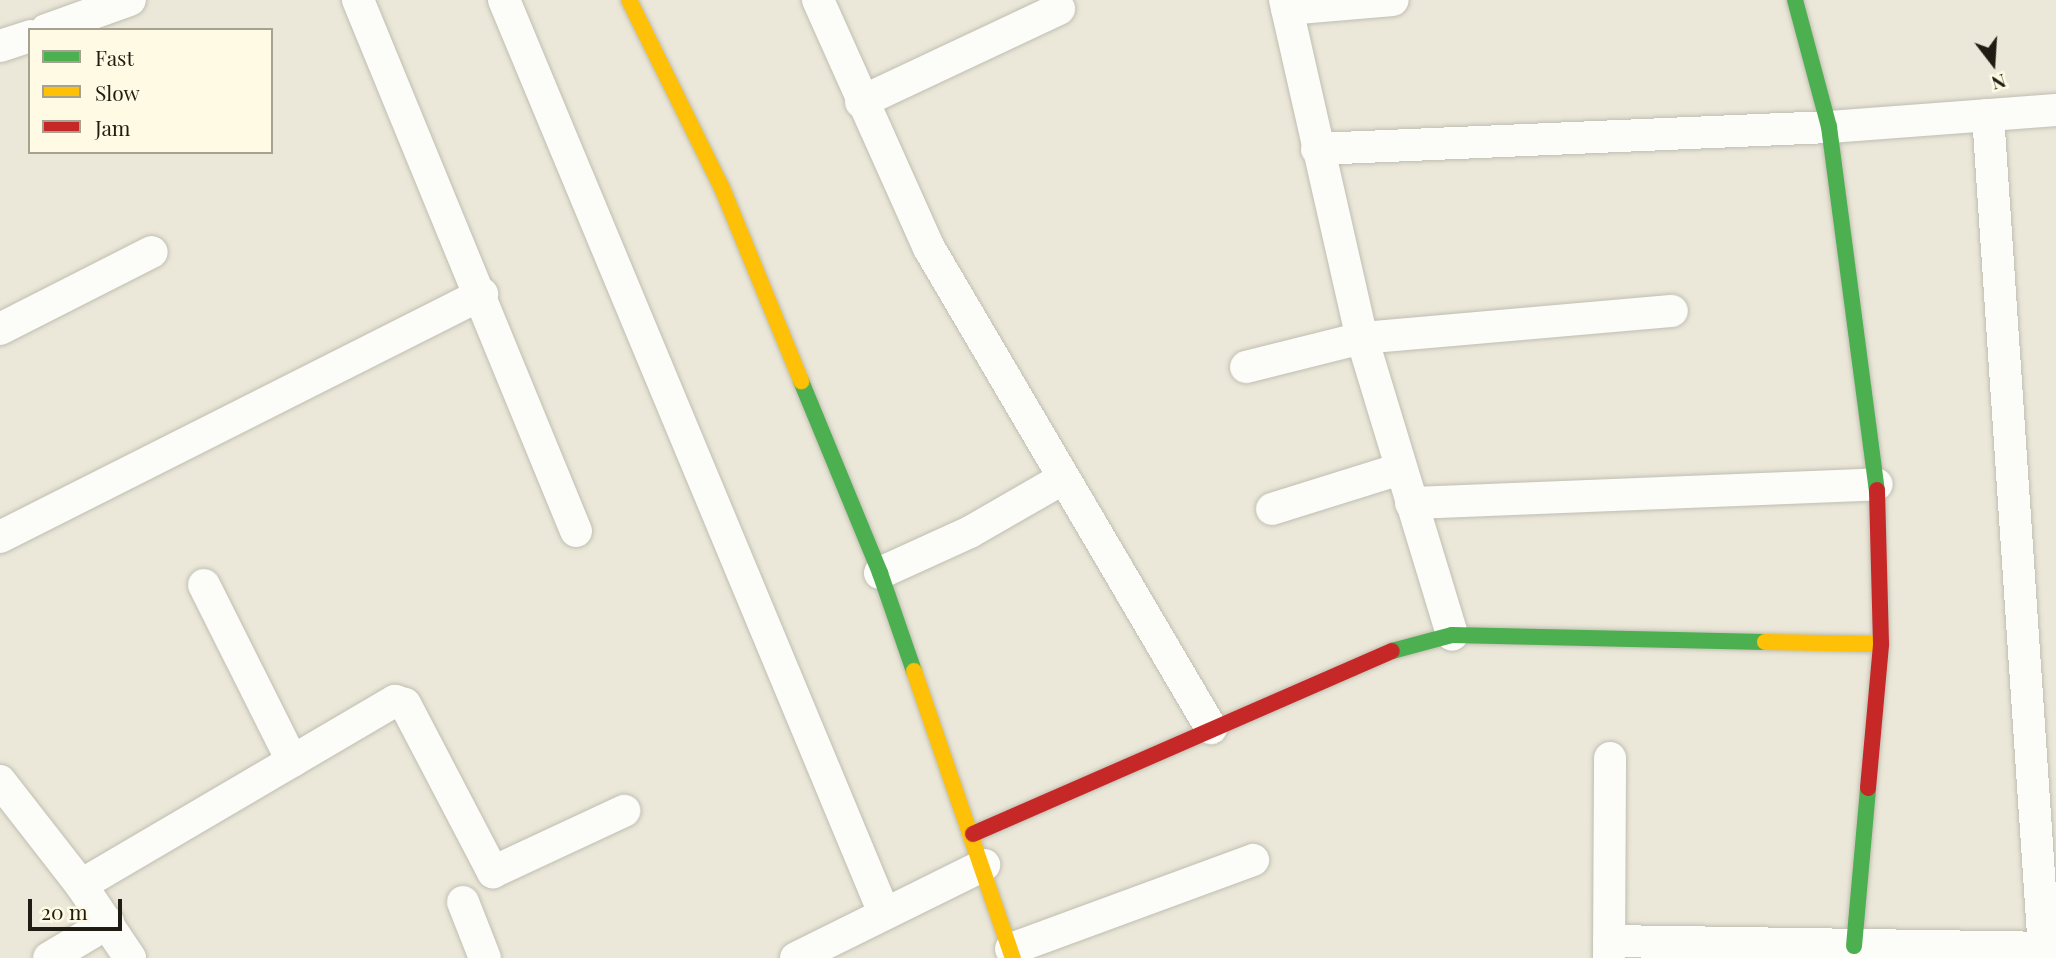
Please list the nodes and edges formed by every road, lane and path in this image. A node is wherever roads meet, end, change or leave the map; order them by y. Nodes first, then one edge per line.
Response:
1 (130, 0) edge
2 (358, 0) edge
3 (503, 0) edge
4 (629, 0) edge
5 (818, 0) edge
6 (1393, 0) edge
7 (1795, 0) edge
8 (1286, 5) edge
9 (1059, 9) dead end
10 (61, 17) edge
11 (28, 37) edge
12 (0, 46) edge
13 (861, 102) junction
14 (2056, 110) edge
15 (1988, 115) junction
16 (1829, 127) junction
17 (1317, 149) junction
18 (152, 252) dead end
19 (482, 294) junction
20 (1672, 311) dead end
21 (0, 329) edge
22 (1362, 338) junction
23 (1246, 367) dead end
24 (1400, 469) junction
25 (1064, 478) junction
26 (1877, 484) junction
27 (1411, 503) junction
28 (1272, 509) dead end
29 (576, 531) dead end
30 (0, 537) edge
31 (880, 573) junction
32 (204, 585) dead end
33 (1452, 635) junction
34 (1881, 644) junction
35 (1211, 729) junction
36 (1610, 758) dead end
37 (292, 761) junction
38 (3, 792) edge
39 (624, 811) dead end
40 (973, 834) junction
41 (1252, 860) dead end
42 (984, 865) junction
43 (81, 885) junction
44 (463, 902) dead end
45 (884, 913) junction
46 (108, 923) junction
47 (1854, 946) junction
48 (2050, 948) edge
49 (1609, 949) edge
50 (1012, 954) edge
51 (49, 958) edge
52 (130, 958) edge
53 (485, 958) edge
54 (796, 958) edge

1 - 10 street
2 - 19 street
3 - 45 street
4 - 31 street
5 - 13 street
6 - 8 street
7 - 16 street
8 - 17 street
9 - 13 street
11 - 12 street
13 - 25 street
14 - 15 street
15 - 16 street
15 - 48 street
16 - 17 street
16 - 26 street
17 - 22 street
18 - 21 street
19 - 29 street
19 - 30 street
20 - 22 street
22 - 23 street
22 - 24 street
24 - 27 street
24 - 28 street
25 - 31 street
25 - 35 street
26 - 27 street
26 - 34 street
27 - 33 street
31 - 40 street
32 - 37 street
33 - 34 street
33 - 35 street
34 - 47 street
35 - 40 street
36 - 49 street
37 - 39 street
37 - 43 street
38 - 43 street
40 - 42 street
41 - 50 street
42 - 45 street
42 - 50 street
43 - 46 street
44 - 53 street
45 - 54 street
46 - 51 street
46 - 52 street
47 - 48 street
47 - 49 street

